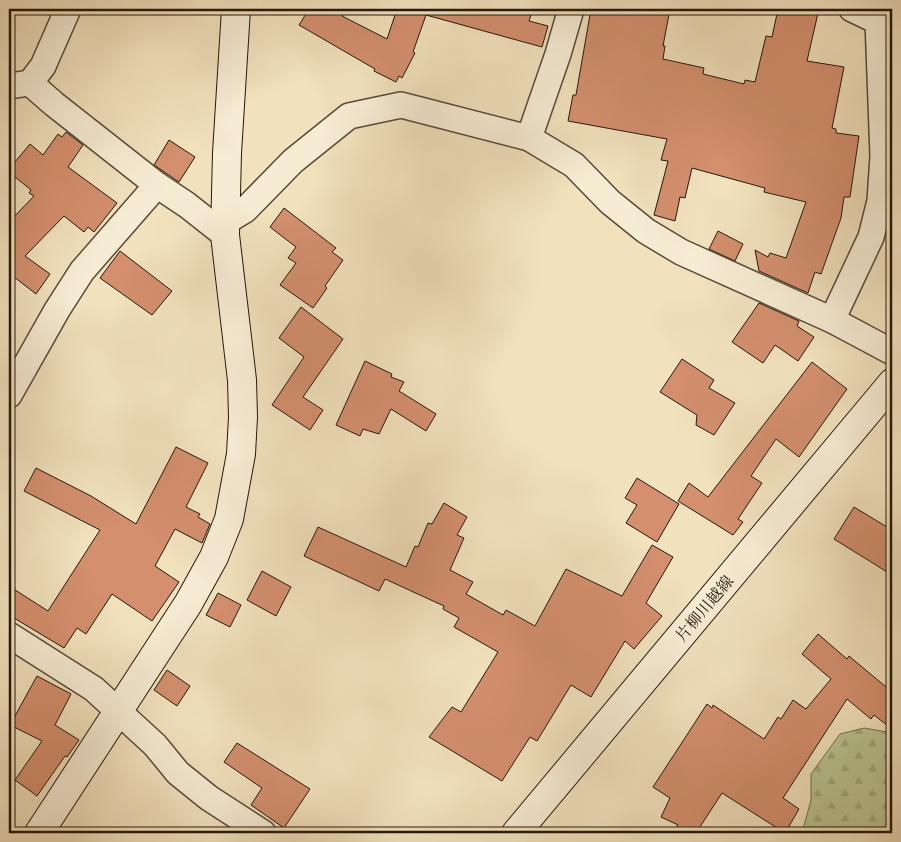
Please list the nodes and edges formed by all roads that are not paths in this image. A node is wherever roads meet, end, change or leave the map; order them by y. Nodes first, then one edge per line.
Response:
1 (68, 9) edge
2 (236, 9) edge
3 (571, 9) edge
4 (852, 9) edge
5 (885, 24) edge
6 (19, 84) edge
7 (529, 138) junction
8 (157, 185) junction
9 (225, 229) junction
10 (832, 320) junction
11 (892, 352) edge
12 (892, 383) edge
13 (9, 395) edge
14 (9, 636) edge
15 (119, 709) junction
16 (39, 833) edge
17 (262, 833) edge
18 (516, 833) edge

1 - 6 street
2 - 9 street
3 - 7 street
4 - 5 street
5 - 10 street
6 - 8 street
7 - 9 street
7 - 10 street
8 - 9 street
8 - 13 street
9 - 15 street
10 - 11 street
12 - 18 street, 片柳川越線
14 - 15 street
15 - 16 street
15 - 17 street

